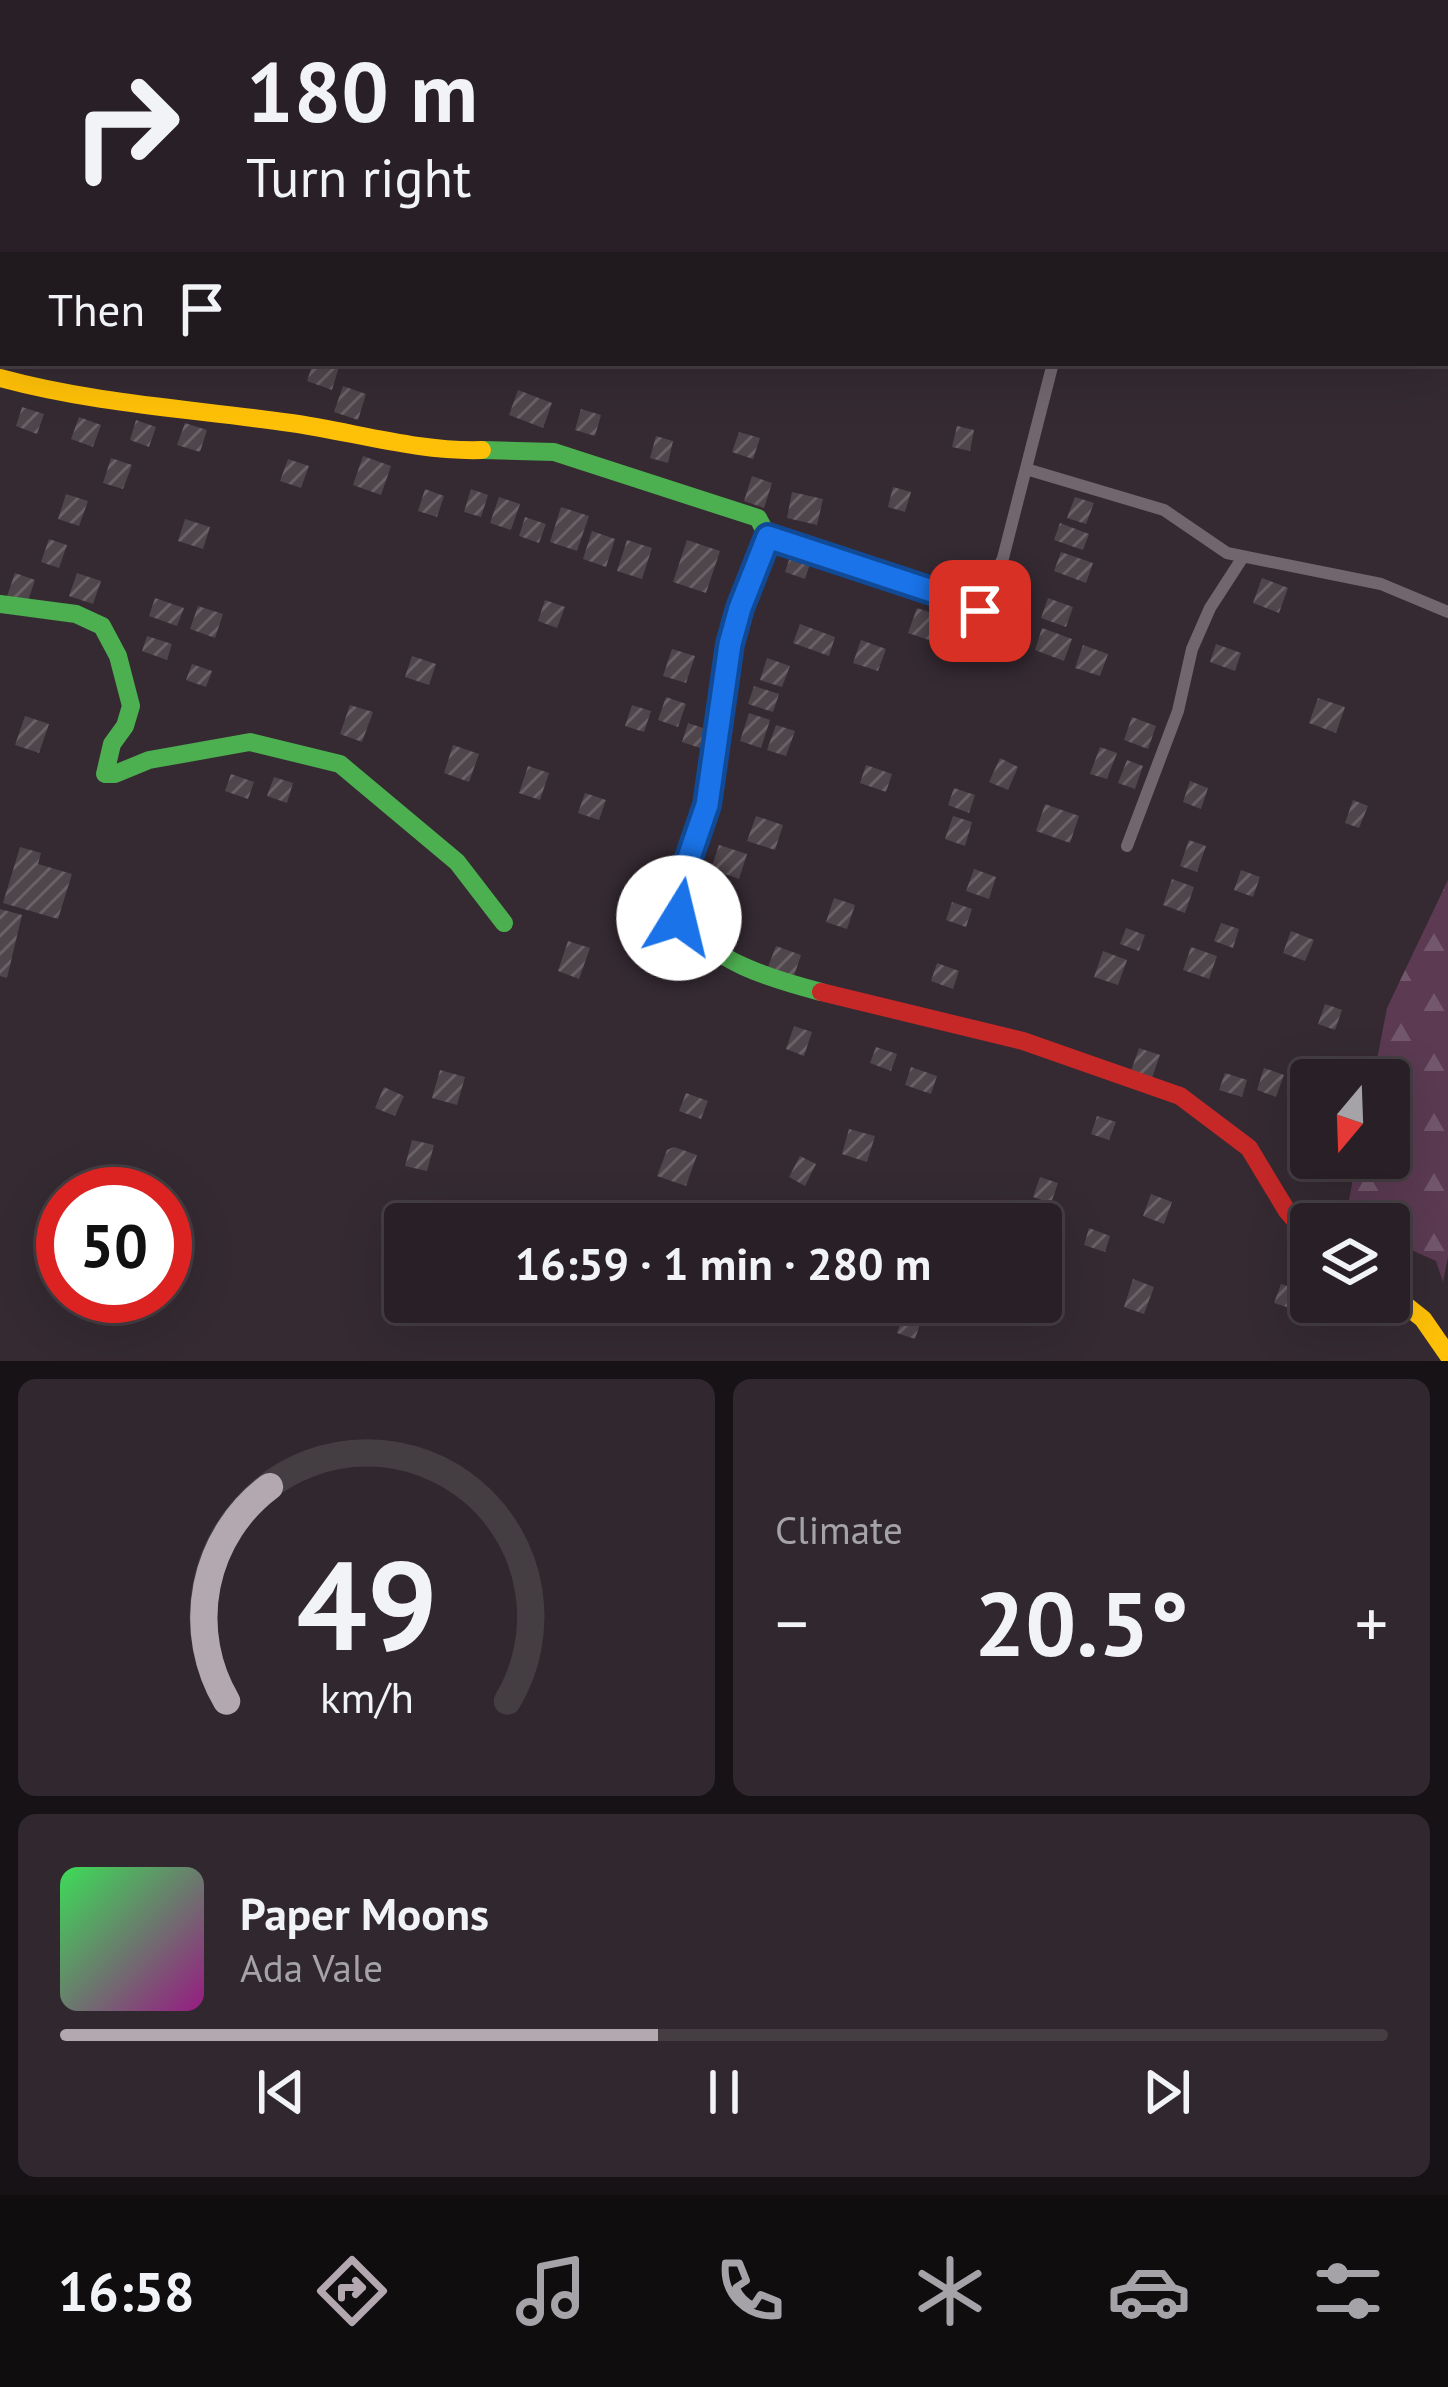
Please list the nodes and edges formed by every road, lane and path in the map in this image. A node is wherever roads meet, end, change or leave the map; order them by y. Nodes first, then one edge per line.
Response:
1 (1052, 366) edge
2 (0, 378) edge
3 (1026, 469) junction
4 (768, 537) junction
5 (1243, 556) junction
6 (0, 604) edge
7 (1448, 612) edge
8 (1127, 846) dead end
9 (504, 923) dead end
10 (1290, 1214) edge
11 (1410, 1305) edge
12 (1448, 1355) edge

1 - 3 street
2 - 4 main road
3 - 4 street
3 - 5 street
4 - 10 main road
5 - 7 street
5 - 8 street
6 - 9 main road
11 - 12 main road

